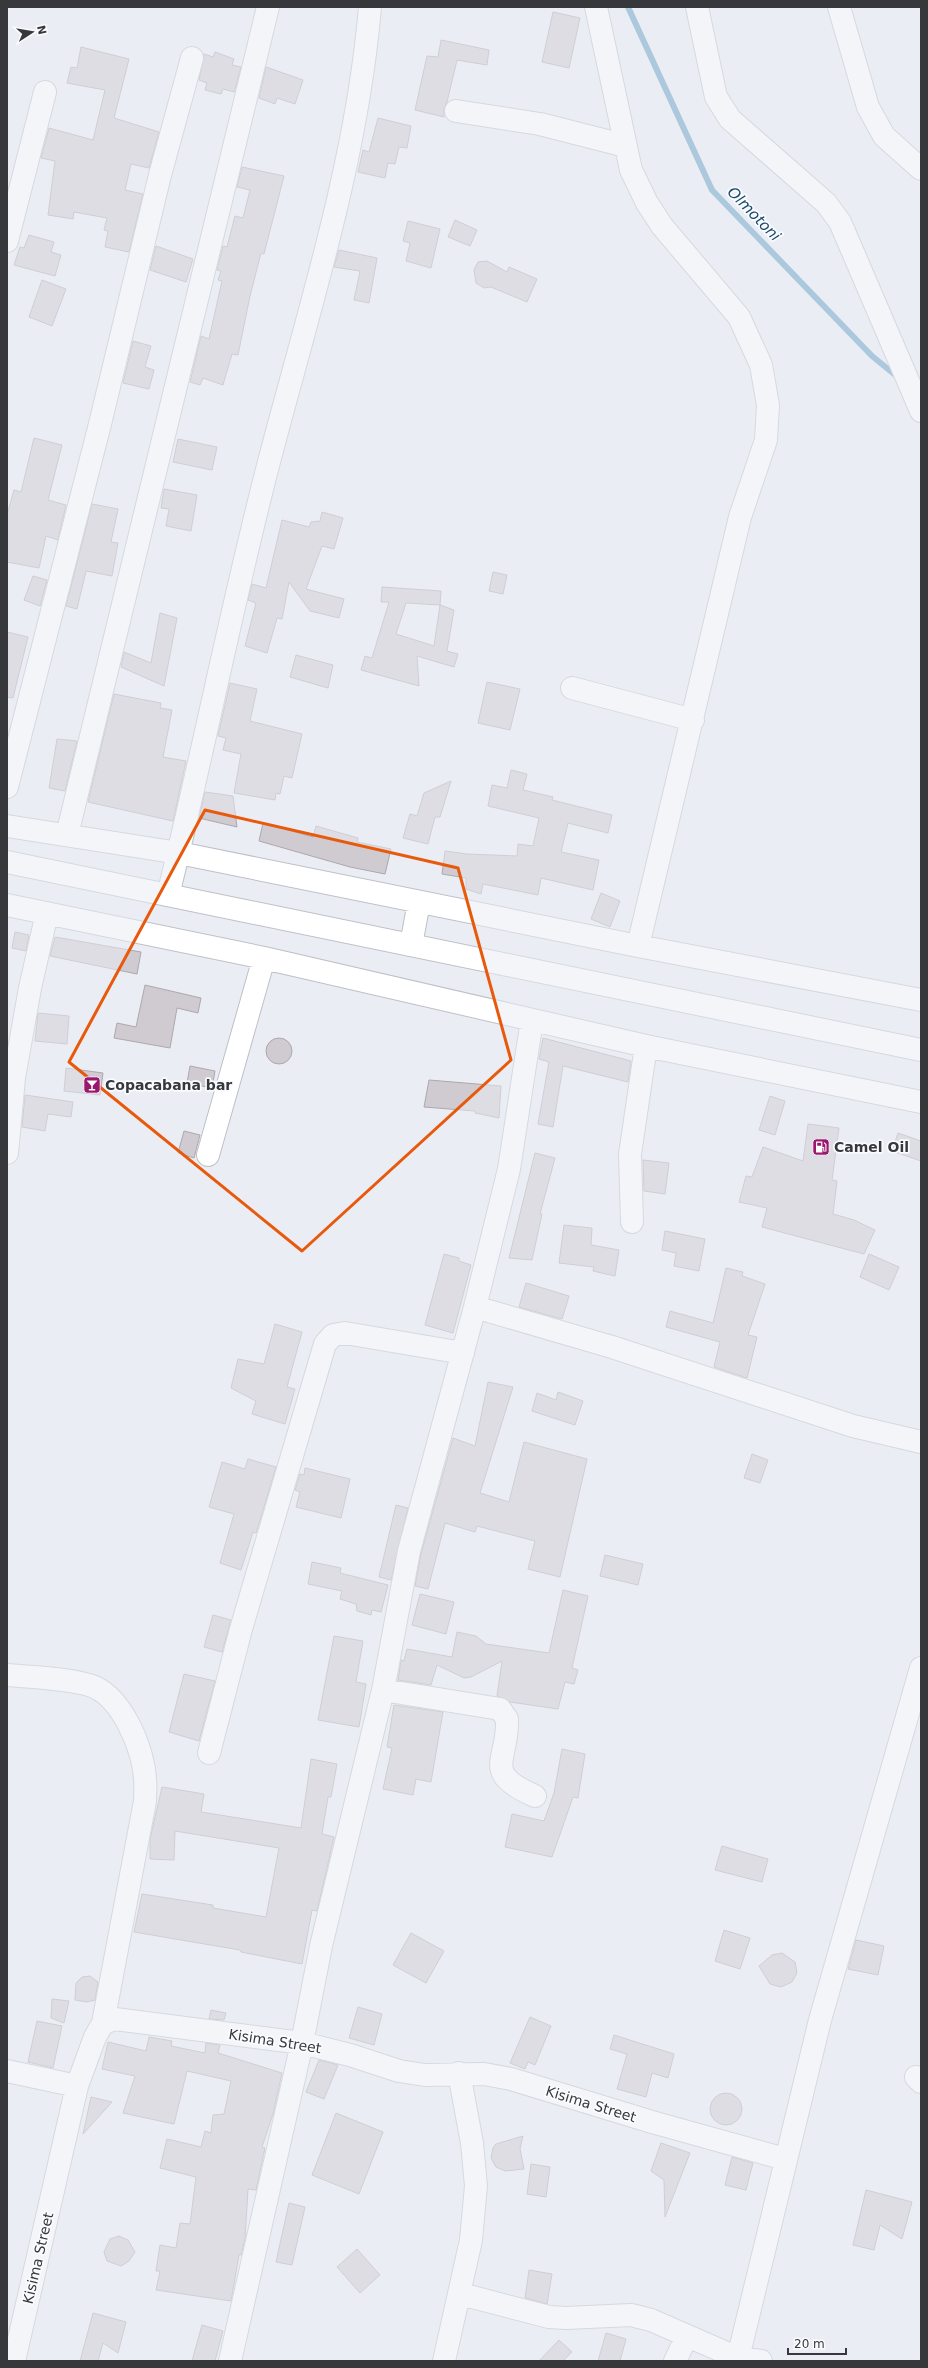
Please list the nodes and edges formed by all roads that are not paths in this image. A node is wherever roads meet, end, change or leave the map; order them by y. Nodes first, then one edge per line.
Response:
1 (268, 7) edge
2 (370, 7) edge
3 (596, 7) edge
4 (697, 7) edge
5 (839, 7) edge
6 (192, 58) dead end
7 (45, 92) dead end
8 (456, 111) dead end
9 (626, 146) junction
10 (921, 169) edge
11 (7, 241) edge
12 (921, 411) edge
13 (572, 688) dead end
14 (694, 720) junction
15 (7, 787) edge
16 (7, 826) edge
17 (68, 835) junction
18 (178, 852) junction
19 (7, 862) edge
20 (168, 895) junction
21 (419, 902) junction
22 (7, 904) edge
23 (47, 912) junction
24 (411, 945) junction
25 (638, 946) junction
26 (264, 958) junction
27 (921, 1000) edge
28 (532, 1020) junction
29 (646, 1046) junction
30 (921, 1050) edge
31 (921, 1102) edge
32 (7, 1153) edge
33 (208, 1155) dead end
34 (632, 1222) dead end
35 (475, 1307) junction
36 (463, 1353) junction
37 (921, 1442) edge
38 (921, 1668) edge
39 (7, 1674) edge
40 (383, 1690) junction
41 (209, 1753) dead end
42 (535, 1796) dead end
43 (103, 2023) junction
44 (302, 2043) junction
45 (7, 2071) edge
46 (459, 2073) junction
47 (77, 2086) junction
48 (785, 2159) junction
49 (461, 2294) junction
50 (687, 2336) junction
51 (738, 2358) junction
52 (14, 2361) edge
53 (230, 2361) edge
54 (444, 2361) edge
55 (675, 2361) edge
56 (761, 2361) edge

1 - 17 main road
2 - 18 main road
3 - 9 main road
4 - 12 main road
5 - 10 main road
6 - 15 main road
7 - 11 main road
8 - 9 main road
9 - 14 main road
13 - 14 main road
14 - 25 main road
16 - 17 main road
17 - 18 main road
18 - 20 main road
18 - 21 main road
19 - 20 main road
20 - 24 main road
21 - 24 main road
21 - 25 main road
22 - 23 main road
23 - 26 main road
23 - 32 main road
24 - 30 main road
25 - 27 main road
26 - 28 main road
26 - 33 main road
28 - 29 main road
28 - 35 main road
29 - 31 main road
29 - 34 main road
35 - 36 main road
35 - 37 main road
36 - 40 main road
36 - 41 main road
38 - 48 main road
39 - 43 main road
40 - 42 main road
40 - 44 main road
43 - 44 main road, Kisima Street
43 - 47 main road, Kisima Street
44 - 46 main road, Kisima Street
44 - 53 main road
45 - 47 main road
46 - 48 main road, Kisima Street
46 - 49 main road
47 - 52 main road, Kisima Street
48 - 51 main road
49 - 50 main road
49 - 54 main road
50 - 51 main road
50 - 55 main road
51 - 56 main road

